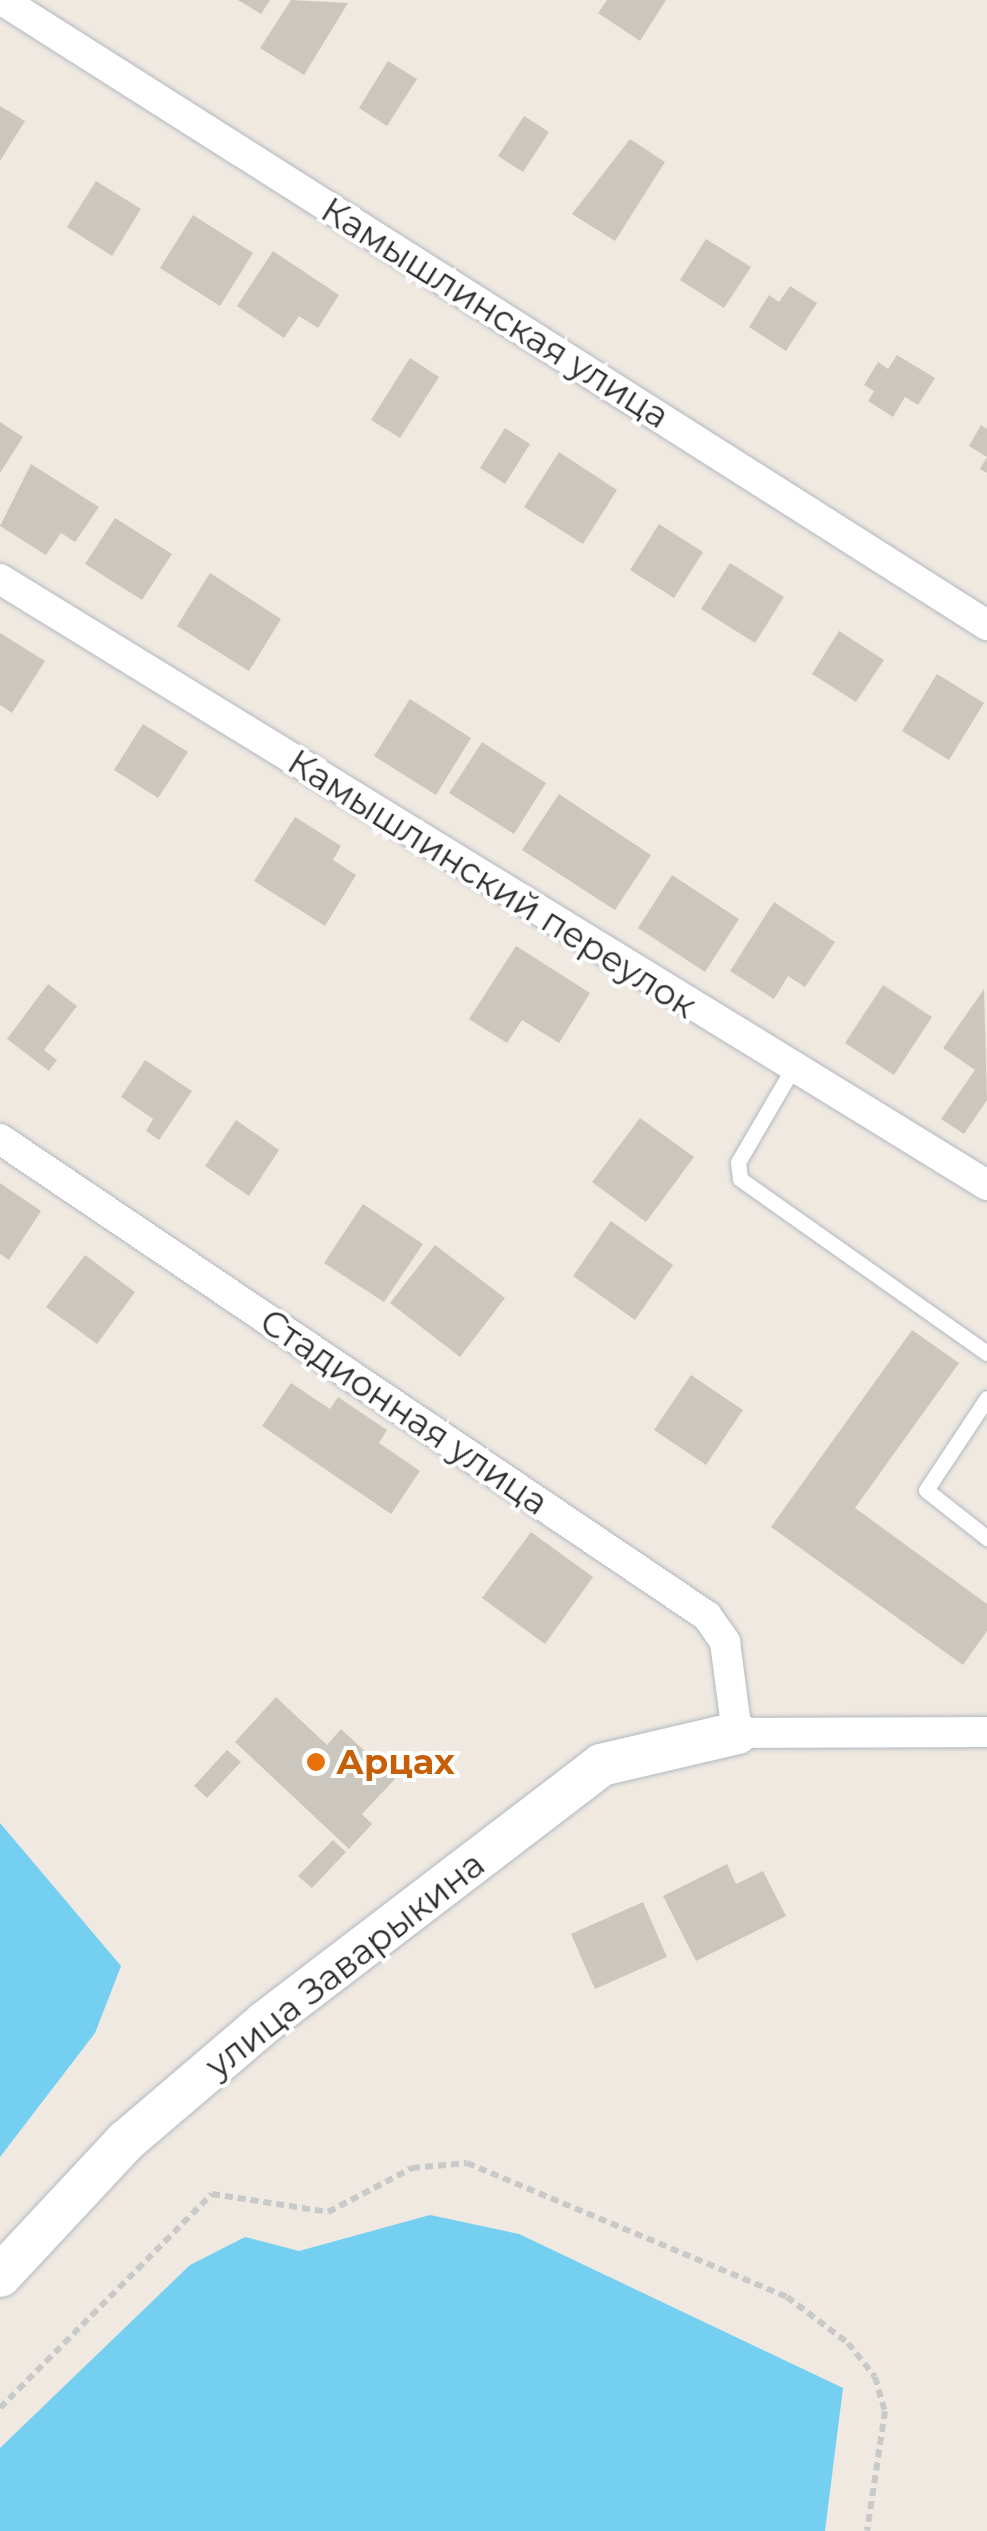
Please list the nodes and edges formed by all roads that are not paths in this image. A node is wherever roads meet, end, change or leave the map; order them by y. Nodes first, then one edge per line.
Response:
1 (2, 0) edge
2 (0, 579) edge
3 (987, 625) edge
4 (793, 1068) junction
5 (0, 1139) edge
6 (987, 1184) edge
7 (987, 1353) edge
8 (987, 1398) edge
9 (987, 1538) edge
10 (737, 1732) junction
11 (987, 1732) edge
12 (0, 2276) edge

1 - 3 street, Камышлинская улица
2 - 4 street, Камышлинский переулок
4 - 6 street, Камышлинский переулок
4 - 7 lane
5 - 10 street, Стадионная улица
8 - 9 lane
10 - 11 street
10 - 12 street, улица Заварыкина

